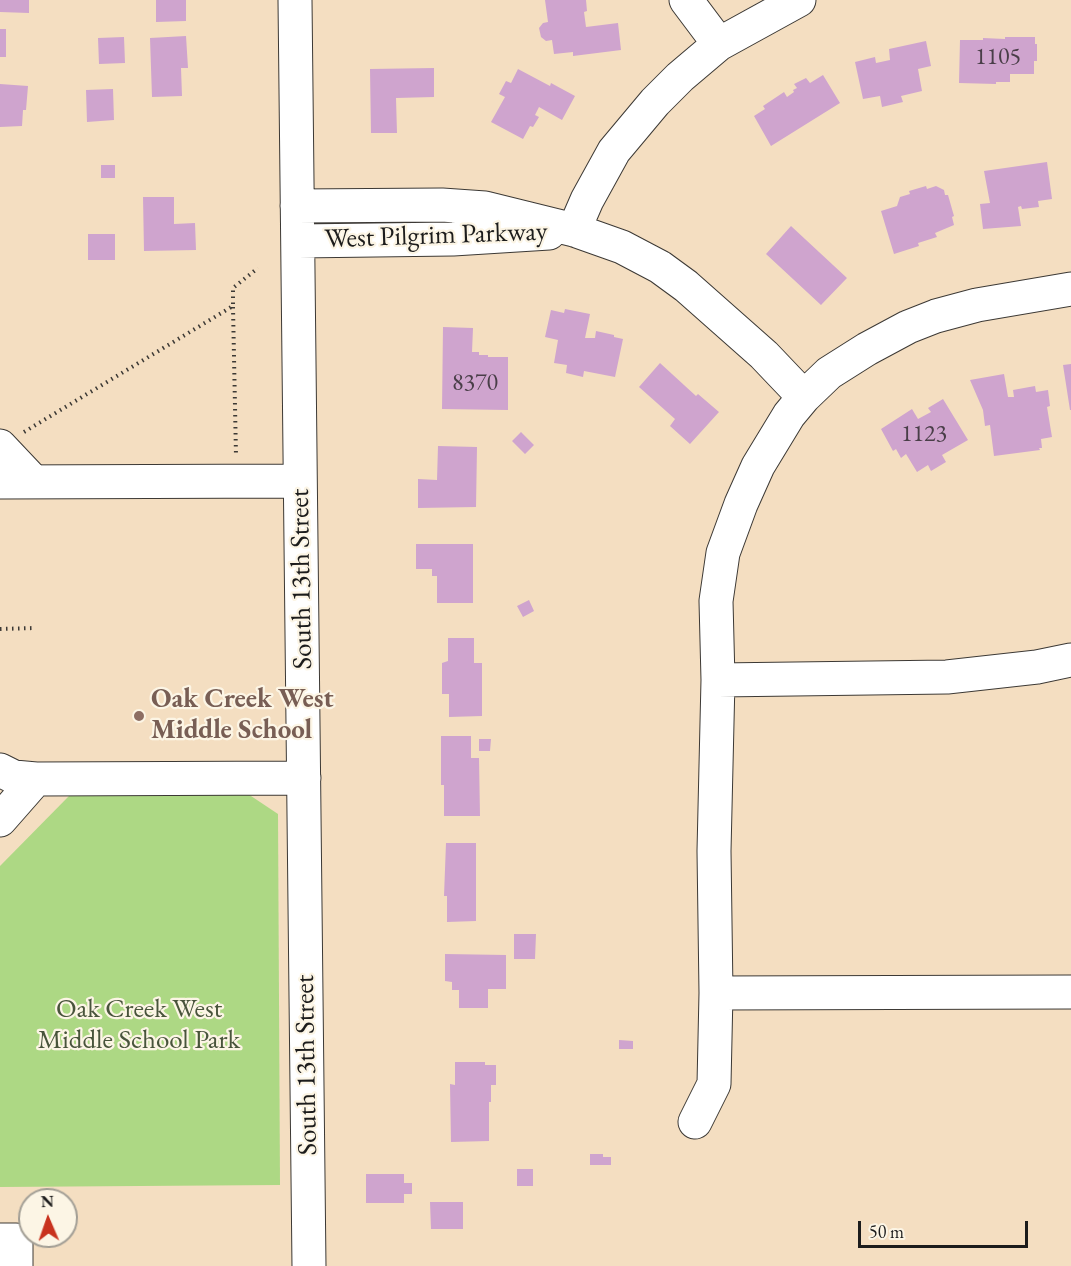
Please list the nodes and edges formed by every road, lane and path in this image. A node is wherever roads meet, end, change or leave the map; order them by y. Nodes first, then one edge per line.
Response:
1 (295, 0) edge
2 (687, 0) edge
3 (799, 0) edge
4 (719, 44) junction
5 (297, 206) junction
6 (574, 230) junction
7 (298, 241) junction
8 (258, 268) dead end
9 (1071, 289) edge
10 (233, 306) junction
11 (804, 397) junction
12 (0, 446) edge
13 (300, 480) junction
14 (237, 481) junction
15 (0, 482) edge
16 (34, 482) junction
17 (35, 628) dead end
18 (0, 629) edge
19 (1071, 660) edge
20 (718, 680) junction
21 (0, 770) edge
22 (304, 778) junction
23 (36, 779) junction
24 (0, 820) edge
25 (716, 993) junction
26 (1071, 993) edge
27 (695, 1122) dead end
28 (0, 1240) edge
29 (16, 1266) edge
30 (309, 1266) edge

1 - 5 street, South 13th Street
2 - 4 street
3 - 4 street
4 - 6 street
5 - 6 street, West Pilgrim Parkway
5 - 7 street, South 13th Street
6 - 7 street, West Pilgrim Parkway
6 - 11 street, West Pilgrim Parkway
7 - 13 street, South 13th Street
8 - 10 path
9 - 11 street
10 - 12 path
10 - 14 path
11 - 20 street
12 - 16 street
13 - 14 street
13 - 22 street, South 13th Street
14 - 16 street
15 - 16 street
17 - 18 path
19 - 20 street
20 - 25 street
21 - 23 street
22 - 23 street
22 - 30 street, South 13th Street
23 - 24 street
25 - 26 street
25 - 27 street
28 - 29 street

